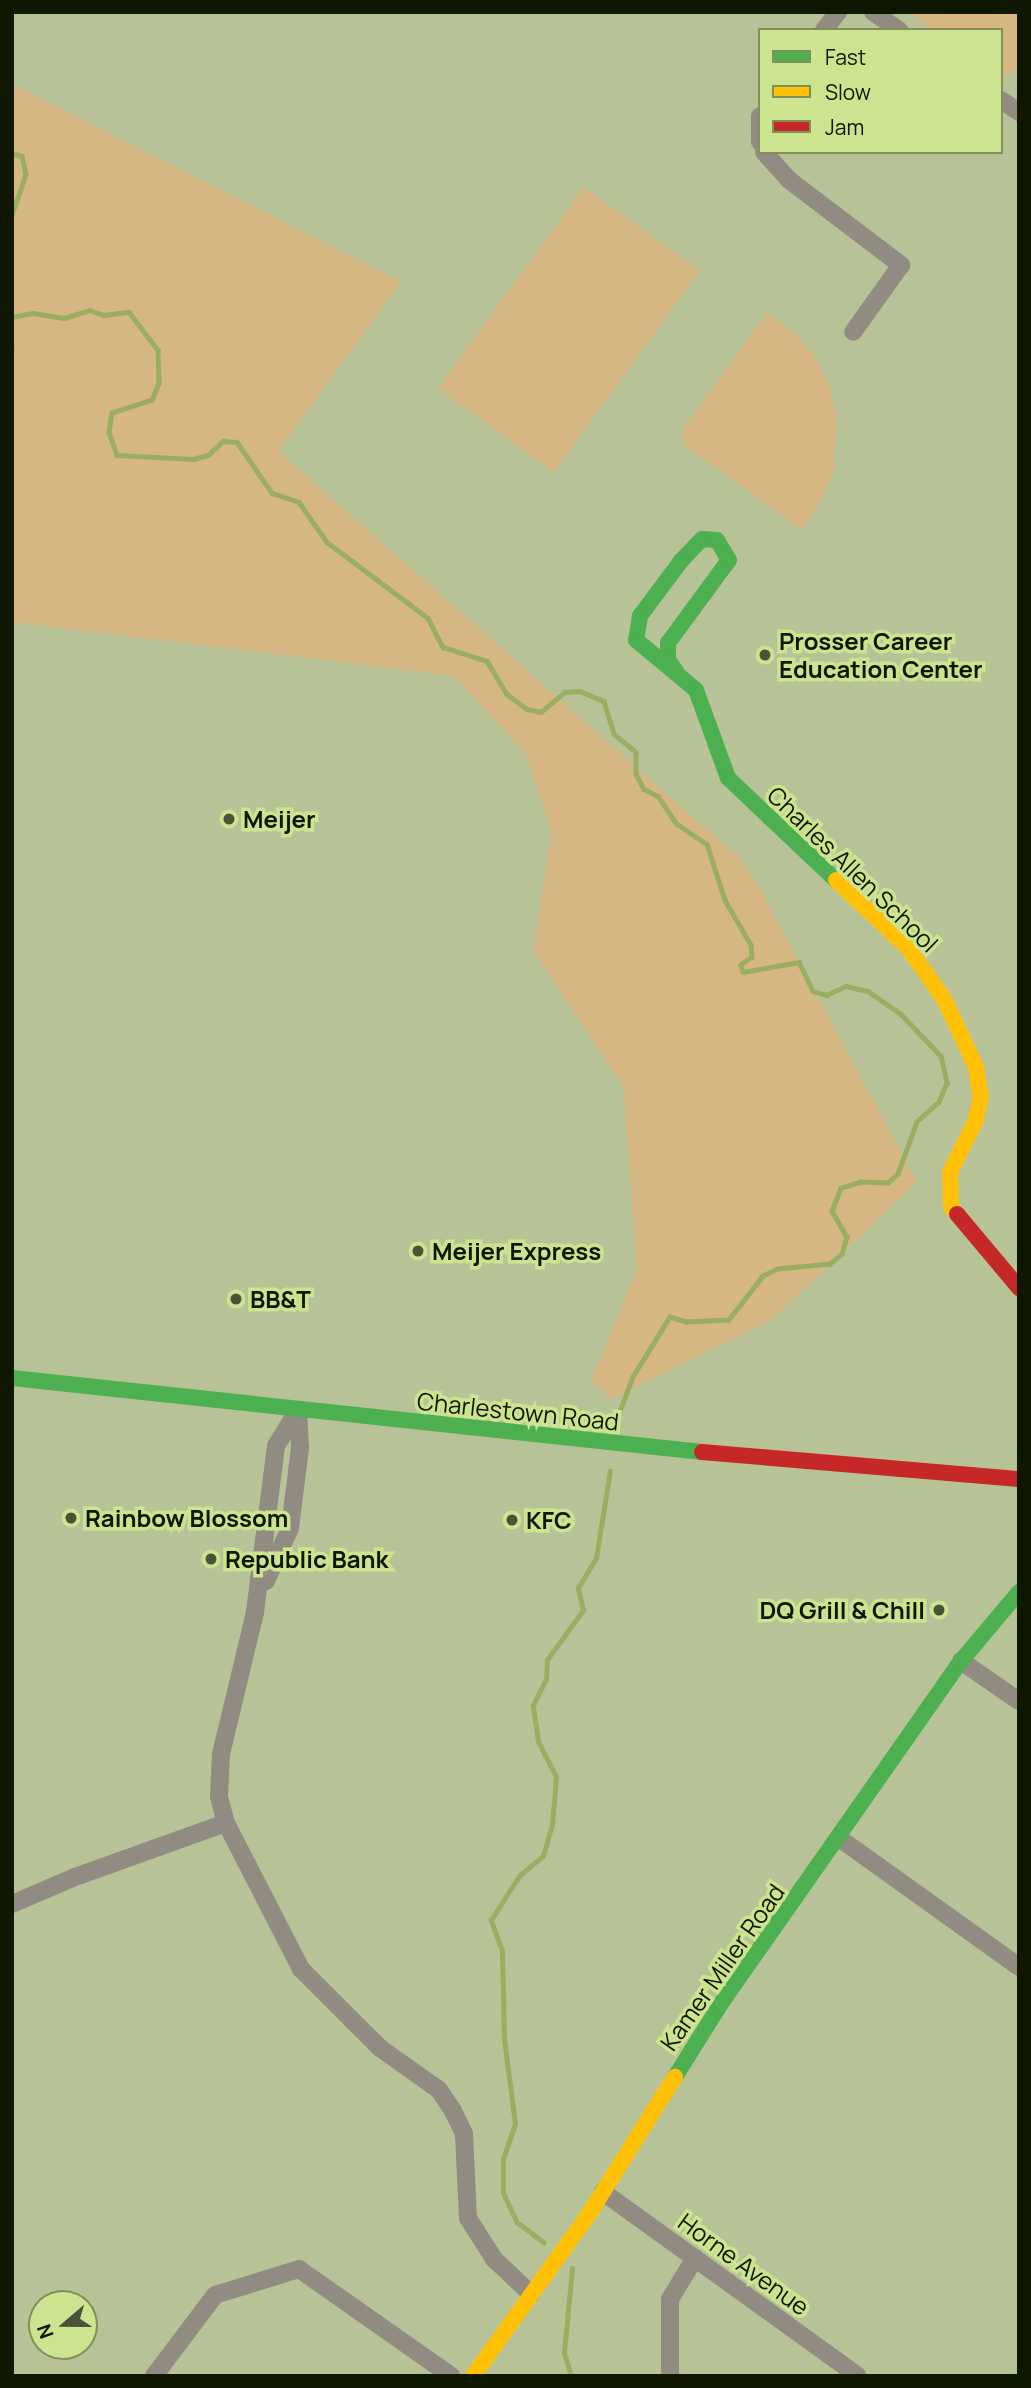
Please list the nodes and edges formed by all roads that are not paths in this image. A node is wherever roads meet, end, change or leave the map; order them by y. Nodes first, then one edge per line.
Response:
1 (838, 12) edge
2 (873, 12) edge
3 (826, 28) edge
4 (896, 28) edge
5 (1003, 101) edge
6 (1019, 112) edge
7 (766, 154) edge
8 (853, 332) dead end
9 (676, 671) junction
10 (1019, 1288) edge
11 (12, 1378) edge
12 (298, 1410) junction
13 (1019, 1479) edge
14 (1019, 1592) edge
15 (961, 1661) junction
16 (1019, 1701) edge
17 (226, 1823) junction
18 (839, 1838) junction
19 (12, 1904) edge
20 (1019, 1967) edge
21 (603, 2192) junction
22 (695, 2258) junction
23 (531, 2294) junction
24 (153, 2376) edge
25 (451, 2376) edge
26 (473, 2376) edge
27 (670, 2376) edge
28 (858, 2376) edge

1 - 3 street
2 - 4 street
5 - 6 street
7 - 8 street
9 - 9 street, Charles Allen School
9 - 10 street, Charles Allen School
11 - 12 street, Charlestown Road
12 - 13 street, Charlestown Road
12 - 17 street
14 - 15 street, Kamer Miller Road
15 - 16 street
15 - 18 street, Kamer Miller Road
17 - 19 street
17 - 23 street
18 - 20 street
18 - 21 street, Kamer Miller Road
21 - 22 street, Horne Avenue
21 - 23 street, Kamer Miller Road
22 - 27 street
22 - 28 street, Horne Avenue
23 - 26 street, Kamer Miller Road
24 - 25 street

